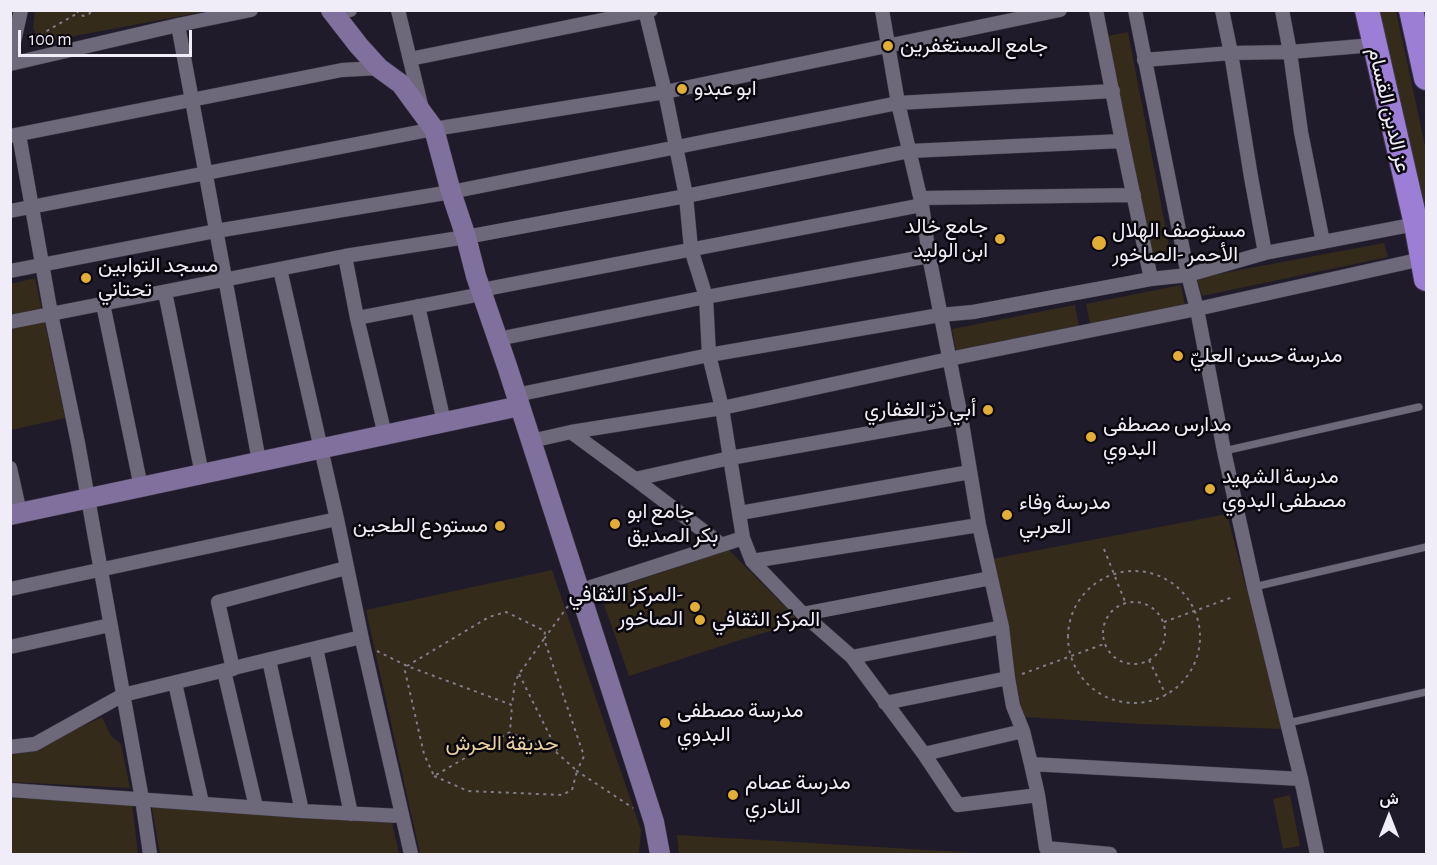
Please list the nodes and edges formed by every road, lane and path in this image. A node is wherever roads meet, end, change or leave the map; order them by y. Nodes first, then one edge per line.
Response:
1 (21, 10) edge
2 (92, 10) edge
3 (251, 10) edge
4 (398, 10) edge
5 (882, 10) edge
6 (1060, 10) edge
7 (1096, 10) edge
8 (1135, 10) edge
9 (1222, 10) edge
10 (1282, 10) edge
11 (1367, 10) edge
12 (1411, 10) edge
13 (647, 11) edge
14 (77, 12) edge
15 (338, 12) edge
16 (178, 26) junction
17 (40, 35) dead end
18 (1374, 45) junction
19 (888, 46) junction
20 (1290, 52) junction
21 (1231, 53) junction
22 (1424, 56) edge
23 (410, 59) junction
24 (10, 60) edge
25 (1144, 60) junction
26 (10, 64) edge
27 (379, 68) junction
28 (1113, 91) junction
29 (665, 92) junction
30 (192, 101) junction
31 (898, 103) junction
32 (422, 112) junction
33 (434, 129) junction
34 (15, 136) edge
35 (1122, 141) junction
36 (676, 148) junction
37 (910, 151) junction
38 (205, 173) junction
39 (451, 192) junction
40 (1134, 195) junction
41 (686, 196) junction
42 (922, 201) junction
43 (32, 207) junction
44 (10, 212) edge
45 (1416, 224) junction
46 (216, 231) junction
47 (466, 237) junction
48 (1323, 242) junction
49 (691, 249) junction
50 (1265, 253) junction
51 (345, 256) junction
52 (929, 256) junction
53 (42, 265) junction
54 (280, 269) junction
55 (1424, 269) edge
56 (10, 271) edge
57 (1188, 275) junction
58 (1151, 279) junction
59 (225, 280) junction
60 (165, 292) junction
61 (481, 292) junction
62 (706, 297) junction
63 (103, 304) junction
64 (418, 306) junction
65 (1197, 309) junction
66 (51, 314) junction
67 (940, 315) junction
68 (357, 318) junction
69 (10, 322) edge
70 (498, 339) junction
71 (709, 355) junction
72 (949, 359) junction
73 (518, 400) junction
74 (1419, 407) dead end
75 (722, 408) junction
76 (961, 417) junction
77 (444, 422) junction
78 (571, 432) junction
79 (385, 435) junction
80 (531, 441) junction
81 (321, 448) junction
82 (1224, 451) junction
83 (730, 458) junction
84 (259, 461) junction
85 (10, 468) edge
86 (970, 472) junction
87 (201, 474) junction
88 (635, 479) junction
89 (141, 487) junction
90 (87, 498) junction
91 (740, 513) junction
92 (15, 514) edge
93 (337, 519) junction
94 (979, 525) junction
95 (743, 538) junction
96 (722, 545) junction
97 (1426, 547) edge
98 (1104, 549) dead end
99 (752, 561) junction
100 (346, 568) junction
101 (100, 570) junction
102 (1113, 574) junction
103 (991, 578) junction
104 (1254, 587) junction
105 (10, 589) edge
106 (579, 591) junction
107 (1233, 597) dead end
108 (1126, 604) junction
109 (1195, 611) junction
110 (803, 614) junction
111 (1164, 622) junction
112 (110, 625) junction
113 (1002, 627) junction
114 (544, 639) junction
115 (362, 641) junction
116 (1105, 644) junction
117 (10, 647) edge
118 (316, 648) junction
119 (852, 657) junction
120 (1070, 657) junction
121 (269, 660) junction
122 (1149, 660) junction
123 (407, 666) junction
124 (228, 670) junction
125 (519, 674) junction
126 (1022, 674) dead end
127 (1008, 678) junction
128 (175, 683) junction
129 (1426, 692) edge
130 (123, 695) junction
131 (1166, 695) junction
132 (885, 703) junction
133 (512, 705) junction
134 (1288, 723) junction
135 (1023, 731) junction
136 (510, 732) junction
137 (10, 747) edge
138 (924, 754) junction
139 (560, 755) junction
140 (1031, 764) junction
141 (577, 771) junction
142 (434, 776) junction
143 (1301, 779) junction
144 (10, 790) edge
145 (1038, 795) junction
146 (142, 799) junction
147 (202, 803) junction
148 (256, 807) junction
149 (302, 810) junction
150 (351, 814) junction
151 (401, 816) junction
152 (654, 822) junction
153 (150, 855) edge
154 (411, 855) edge
155 (660, 855) edge
156 (1110, 855) edge
157 (1317, 855) edge

1 - 24 street
2 - 14 path
3 - 16 street
4 - 23 street
5 - 19 street
6 - 19 street
7 - 28 street
8 - 25 street
9 - 21 street
10 - 20 street
11 - 18 highway, عز الدين القسام
12 - 22 highway, عز الدين القسام
13 - 23 street
13 - 29 street
14 - 17 path
15 - 27 main road
16 - 26 street
16 - 30 street
18 - 20 street
18 - 45 highway, عز الدين القسام
19 - 29 street
19 - 31 street
20 - 21 street
20 - 48 street
21 - 25 street
21 - 50 street
23 - 32 street
25 - 57 street
27 - 30 street
27 - 32 main road
28 - 31 street
28 - 35 street
29 - 33 street
29 - 36 street
30 - 34 street
30 - 38 street
31 - 36 street
31 - 37 street
32 - 33 main road
33 - 38 street
33 - 39 main road
34 - 43 street
35 - 37 street
35 - 40 street
36 - 39 street
36 - 41 street
37 - 41 street
37 - 42 street
38 - 43 street
38 - 46 street
39 - 46 street
39 - 47 main road
40 - 42 street
40 - 58 street
41 - 47 street
41 - 49 street
42 - 49 street
42 - 52 street
43 - 44 street
43 - 53 street
45 - 48 street
45 - 55 highway, عز الدين القسام
46 - 53 street
46 - 59 street
47 - 51 street
47 - 61 main road
48 - 50 street
49 - 61 street
49 - 62 street
50 - 57 street
51 - 54 street
51 - 68 street
52 - 62 street
52 - 67 street
53 - 56 street
53 - 66 street
54 - 59 street
54 - 81 street
55 - 65 street
57 - 58 street
57 - 65 street
58 - 67 street
59 - 60 street
59 - 84 street
60 - 63 street
60 - 87 street
61 - 64 street
61 - 70 main road
62 - 70 street
62 - 71 street
63 - 66 street
63 - 89 street
64 - 68 street
64 - 77 street
65 - 72 street
65 - 82 street
66 - 69 street
66 - 90 street
67 - 71 street
67 - 72 street
68 - 79 street
70 - 73 main road
71 - 73 street
71 - 75 street
72 - 75 street
72 - 76 street
73 - 77 main road
73 - 80 main road
74 - 82 lane
75 - 78 street
75 - 83 street
76 - 83 street
76 - 86 street
77 - 79 main road
78 - 80 street
78 - 88 street
79 - 81 main road
80 - 106 main road
81 - 84 main road
81 - 93 street
82 - 104 street
83 - 88 street
83 - 91 street
84 - 87 main road
85 - 92 street
86 - 91 street
86 - 94 street
87 - 89 main road
88 - 96 street
89 - 90 main road
90 - 92 main road
90 - 101 street
91 - 95 street
93 - 100 street
93 - 101 street
94 - 99 street
94 - 103 street
95 - 96 street
95 - 99 street
96 - 106 street
97 - 104 lane
98 - 102 path
99 - 110 street
100 - 115 street
100 - 124 street
101 - 105 street
101 - 112 street
102 - 108 path
102 - 109 path
102 - 120 path
103 - 110 street
103 - 113 street
104 - 134 street
106 - 114 path
106 - 152 main road
107 - 109 path
108 - 111 path
108 - 116 path
109 - 111 path
109 - 131 path
110 - 119 street
111 - 122 path
112 - 117 street
112 - 130 street
113 - 119 street
113 - 127 street
114 - 123 path
114 - 125 path
114 - 141 path
115 - 118 street
115 - 123 path
115 - 151 street
116 - 120 path
116 - 122 path
118 - 121 street
118 - 150 street
119 - 132 street
120 - 126 path
120 - 131 path
121 - 124 street
121 - 149 street
122 - 131 path
123 - 133 path
123 - 142 path
124 - 128 street
124 - 148 street
125 - 133 path
125 - 139 path
127 - 132 street
127 - 135 street
128 - 130 street
128 - 147 street
129 - 134 lane
130 - 137 street
130 - 146 street
132 - 138 street
133 - 136 path
134 - 143 street
135 - 138 street
135 - 140 street
136 - 139 path
136 - 142 path
138 - 145 street
139 - 141 path
140 - 143 street
140 - 145 street
141 - 142 path
141 - 152 path
143 - 157 street
144 - 146 street
145 - 156 street
146 - 147 street
146 - 153 street
147 - 148 street
148 - 149 street
149 - 150 street
150 - 151 street
151 - 154 street
152 - 155 main road

